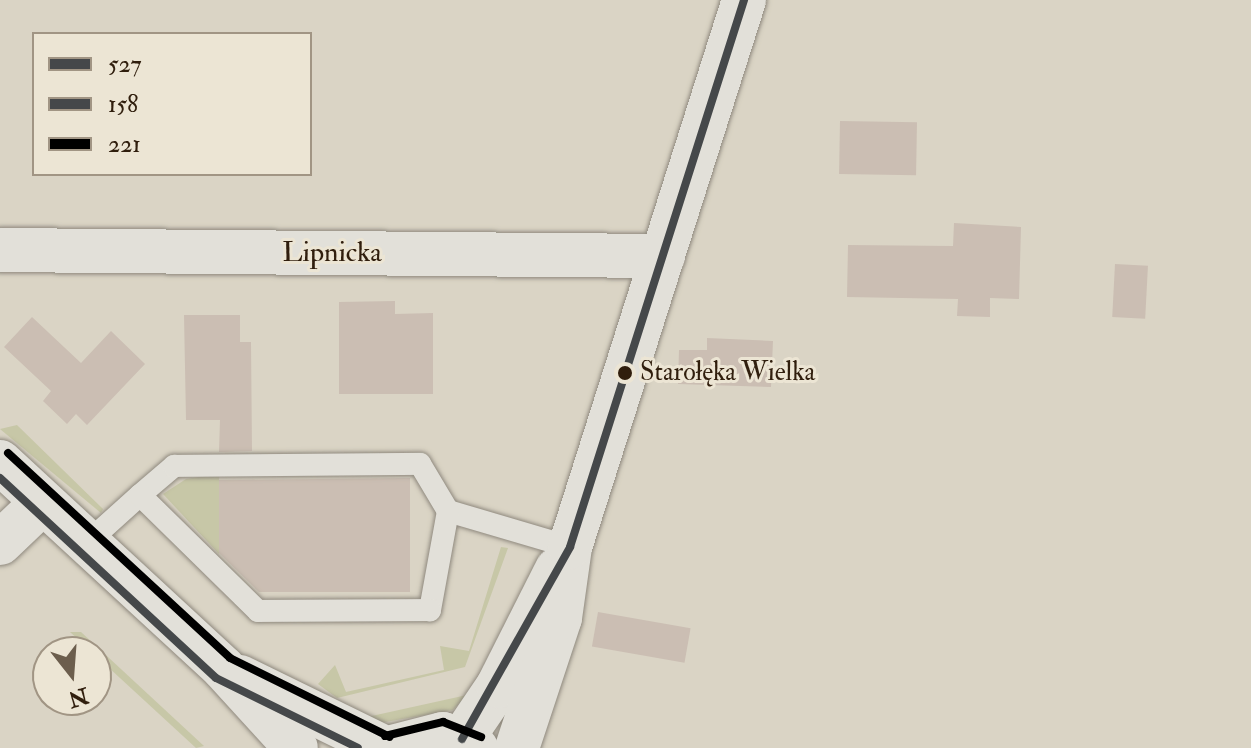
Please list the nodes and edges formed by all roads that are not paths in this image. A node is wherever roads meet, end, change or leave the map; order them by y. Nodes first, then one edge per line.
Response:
1 (744, 0) edge
2 (0, 250) edge
3 (663, 256) junction
4 (0, 462) edge
5 (140, 495) junction
6 (43, 502) junction
7 (448, 511) junction
8 (88, 542) junction
9 (0, 543) edge
10 (570, 547) junction
11 (223, 668) junction
12 (469, 744) edge
13 (296, 748) edge
14 (387, 748) edge
15 (517, 748) edge

1 - 3 street
2 - 3 street, Lipnicka
3 - 10 street
4 - 6 street
5 - 7 lane
5 - 7 lane
5 - 8 lane
6 - 8 street
6 - 9 street
7 - 10 lane
8 - 11 street
10 - 12 street
10 - 15 street
11 - 13 street
11 - 14 street
12 - 14 street

